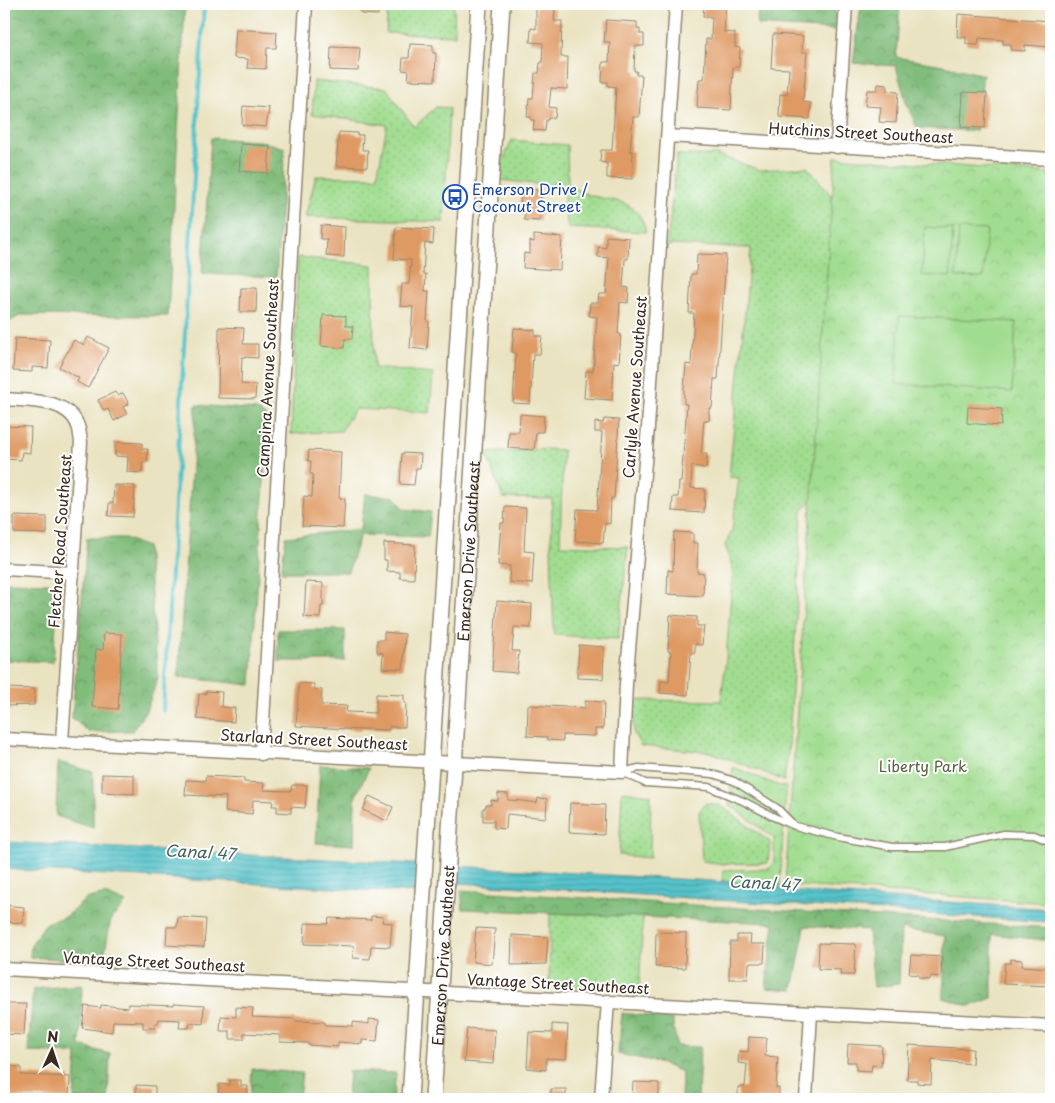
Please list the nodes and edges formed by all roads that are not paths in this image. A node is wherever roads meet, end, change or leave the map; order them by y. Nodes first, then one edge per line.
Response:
1 (306, 4) edge
2 (478, 4) edge
3 (502, 4) edge
4 (676, 4) edge
5 (846, 4) edge
6 (668, 136) junction
7 (837, 147) junction
8 (1051, 159) edge
9 (4, 399) edge
10 (4, 569) edge
11 (73, 573) junction
12 (4, 739) edge
13 (62, 742) junction
14 (260, 754) junction
15 (432, 761) junction
16 (455, 763) junction
17 (622, 772) junction
18 (795, 826) junction
19 (1051, 842) edge
20 (4, 969) edge
21 (418, 991) junction
22 (441, 993) junction
23 (608, 1002) junction
24 (811, 1013) junction
25 (1051, 1026) edge
26 (410, 1099) edge
27 (434, 1099) edge
28 (601, 1099) edge
29 (806, 1099) edge

1 - 14 street, Campina Avenue Southeast
2 - 15 street, Emerson Drive Southeast
3 - 16 street, Emerson Drive Southeast
4 - 6 street, Carlyle Avenue Southeast
5 - 7 street
6 - 7 street, Hutchins Street Southeast
6 - 17 street, Carlyle Avenue Southeast
7 - 8 street, Hutchins Street Southeast
9 - 11 street, Fletcher Road Southeast
10 - 11 street
11 - 13 street, Fletcher Road Southeast
12 - 13 street, Starland Street Southeast
13 - 14 street, Starland Street Southeast
14 - 15 street, Starland Street Southeast
15 - 16 street, Starland Street Southeast
15 - 21 street, Emerson Drive Southeast
16 - 17 street, Starland Street Southeast
16 - 22 street, Emerson Drive Southeast
17 - 18 lane, Starland Street Southeast
17 - 18 lane, Starland Street Southeast
18 - 19 lane, Starland Street Southeast
20 - 21 street, Vantage Street Southeast
21 - 22 street, Vantage Street Southeast
21 - 26 street, Emerson Drive Southeast
22 - 23 street, Vantage Street Southeast
22 - 27 street, Emerson Drive Southeast
23 - 24 street, Vantage Street Southeast
23 - 28 street
24 - 25 street, Vantage Street Southeast
24 - 29 street

